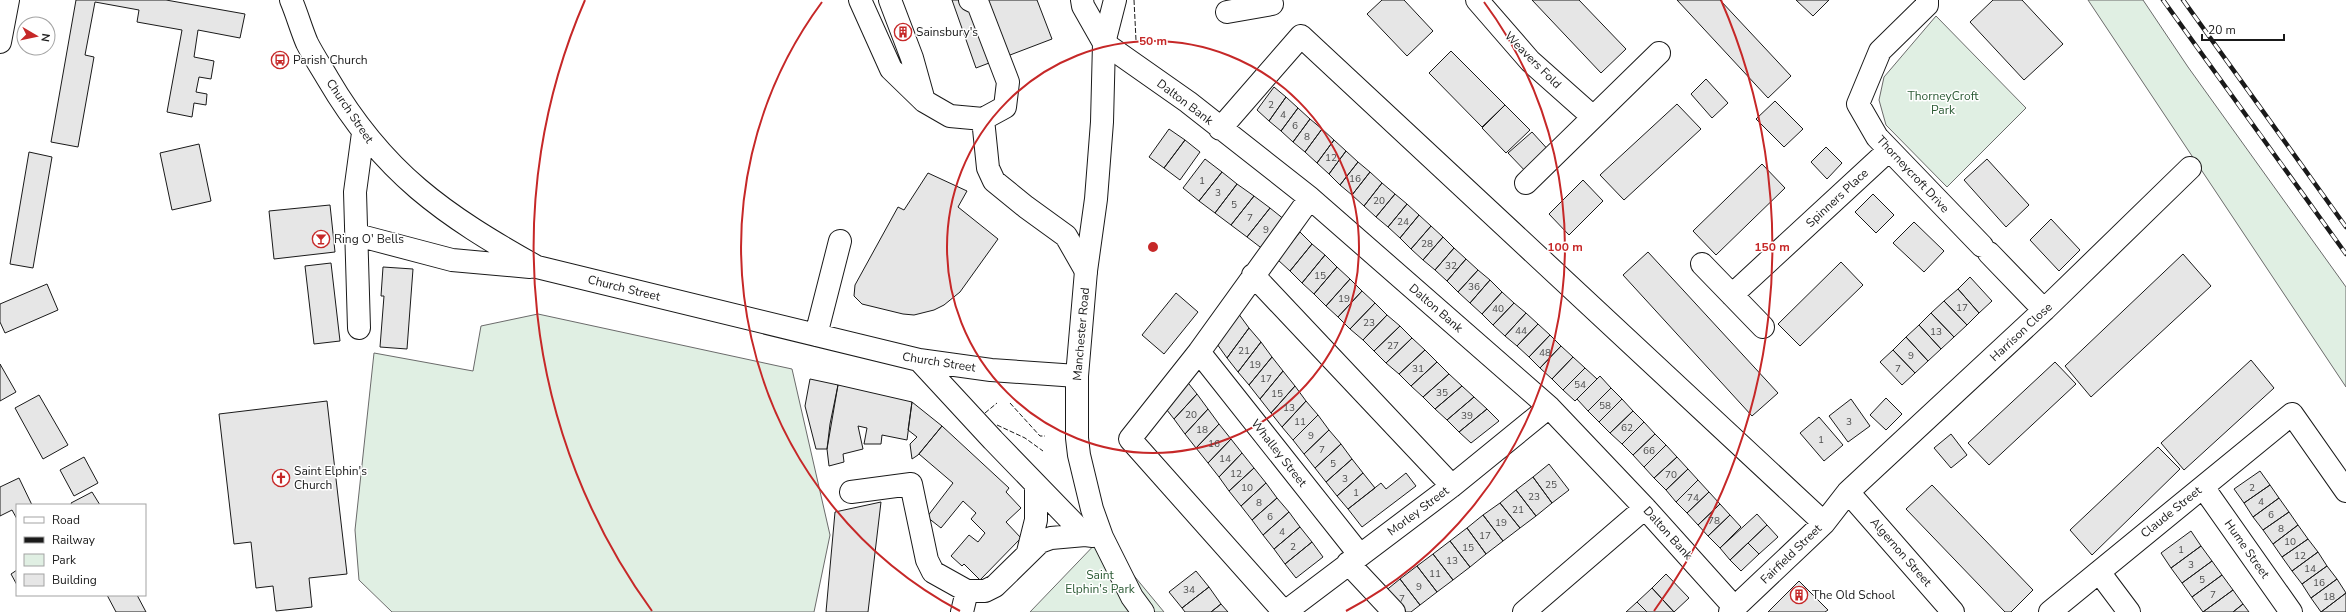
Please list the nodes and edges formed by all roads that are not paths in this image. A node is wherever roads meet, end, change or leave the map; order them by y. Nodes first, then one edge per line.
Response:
1 (8, 0) edge
2 (291, 0) edge
3 (860, 0) edge
4 (890, 0) edge
5 (970, 0) edge
6 (1082, 0) edge
7 (1115, 0) edge
8 (1477, 0) edge
9 (1927, 0) edge
10 (1272, 1) edge
11 (1227, 12) dead end
12 (0, 42) edge
13 (1104, 43) junction
14 (1658, 53) dead end
15 (924, 101) junction
16 (1593, 117) junction
17 (983, 119) junction
18 (1220, 129) junction
19 (363, 133) junction
20 (1889, 150) junction
21 (2190, 168) dead end
22 (1526, 183) dead end
23 (1310, 198) junction
24 (357, 235) junction
25 (840, 241) dead end
26 (1702, 264) dead end
27 (537, 267) junction
28 (1086, 271) junction
29 (1254, 275) junction
30 (1732, 295) junction
31 (2044, 310) junction
32 (1763, 327) dead end
33 (359, 328) dead end
34 (816, 335) junction
35 (1200, 352) junction
36 (919, 360) junction
37 (1077, 376) junction
38 (1549, 407) junction
39 (1036, 485) junction
40 (1452, 486) junction
41 (2203, 487) junction
42 (2346, 491) edge
43 (851, 492) dead end
44 (1848, 492) junction
45 (1645, 508) junction
46 (1824, 523) junction
47 (1093, 536) junction
48 (1028, 552) junction
49 (1354, 559) junction
50 (2099, 572) junction
51 (966, 591) junction
52 (1733, 610) edge
53 (962, 612) edge
54 (1144, 612) edge
55 (1284, 612) edge
56 (1394, 612) edge
57 (1524, 612) edge
58 (1953, 612) edge
59 (2050, 612) edge
60 (2129, 612) edge
61 (2291, 612) edge

1 - 12 street
2 - 19 street, Church Street
3 - 15 street
4 - 15 street
5 - 17 street
6 - 13 street
7 - 13 street, Manchester Road
8 - 16 street, Weavers Fold
9 - 20 street, Thorneycroft Drive
10 - 11 street
13 - 18 street, Dalton Bank
13 - 28 street, Manchester Road
14 - 16 street
15 - 17 street
16 - 22 street
17 - 28 street
18 - 23 street, Dalton Bank
18 - 46 street
19 - 24 street
19 - 27 street, Church Street
20 - 30 street, Spinners Place
20 - 31 street, Thorneycroft Drive
21 - 31 street, Harrison Close
23 - 29 street
23 - 38 street, Dalton Bank
24 - 27 street
24 - 33 street
25 - 34 street
26 - 30 street
27 - 34 street, Church Street
28 - 37 street, Manchester Road
29 - 35 street
29 - 40 street
30 - 32 street
31 - 44 street, Harrison Close
34 - 36 street, Church Street
35 - 49 street, Whalley Street
35 - 55 street
36 - 37 street, Church Street
36 - 39 street
37 - 47 street, Manchester Road
38 - 40 street, Morley Street
38 - 45 street, Dalton Bank
39 - 47 street
39 - 48 street
40 - 49 street, Morley Street
41 - 42 street, Claude Street
41 - 50 street, Claude Street
41 - 61 street, Hume Street
43 - 51 street
44 - 46 street, Fairfield Street
44 - 58 street, Algernon Street
45 - 52 street, Dalton Bank
45 - 57 street
46 - 52 street, Fairfield Street
47 - 48 street
47 - 54 street, Manchester Road
48 - 51 street
49 - 55 street, Morley Street
49 - 56 street, Whalley Street
50 - 59 street, Claude Street
50 - 60 street
51 - 53 street

